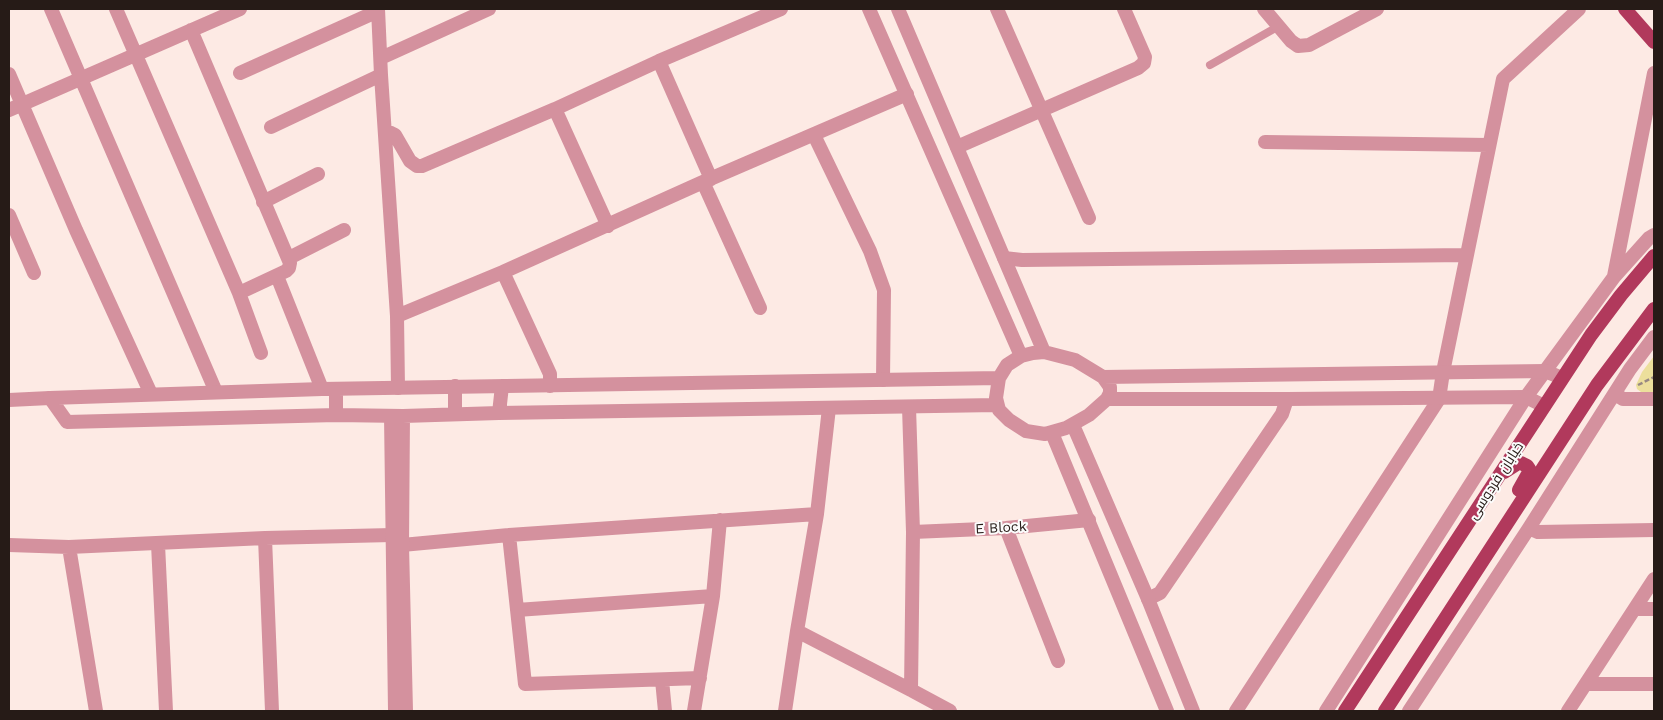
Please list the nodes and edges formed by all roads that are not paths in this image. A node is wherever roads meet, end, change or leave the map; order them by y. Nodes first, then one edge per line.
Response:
1 (51, 9) edge
2 (116, 9) edge
3 (240, 9) edge
4 (489, 9) edge
5 (781, 9) edge
6 (869, 9) edge
7 (898, 9) edge
8 (996, 9) edge
9 (1124, 9) edge
10 (1264, 9) edge
11 (1377, 9) edge
12 (1579, 9) edge
13 (1625, 9) edge
14 (378, 10) edge
15 (1279, 26) junction
16 (191, 30) junction
17 (1654, 42) edge
18 (137, 54) junction
19 (381, 58) junction
20 (659, 61) junction
21 (1210, 65) dead end
22 (1654, 73) edge
23 (9, 74) edge
24 (240, 74) dead end
25 (381, 74) junction
26 (82, 78) junction
27 (907, 94) junction
28 (22, 105) junction
29 (555, 109) junction
30 (1041, 109) junction
31 (9, 110) edge
32 (271, 127) dead end
33 (385, 132) junction
34 (814, 135) junction
35 (1265, 142) dead end
36 (1489, 145) junction
37 (957, 147) junction
38 (318, 174) dead end
39 (707, 180) junction
40 (263, 202) junction
41 (9, 215) edge
42 (1089, 218) dead end
43 (608, 226) junction
44 (344, 230) dead end
45 (1654, 235) edge
46 (1467, 255) junction
47 (1654, 256) edge
48 (289, 258) junction
49 (1004, 258) junction
50 (503, 272) junction
51 (34, 273) dead end
52 (277, 276) junction
53 (1614, 277) junction
54 (239, 294) junction
55 (760, 308) dead end
56 (1654, 309) edge
57 (397, 316) junction
58 (1654, 337) edge
59 (1044, 352) junction
60 (261, 353) dead end
61 (1021, 356) junction
62 (1443, 372) junction
63 (1545, 372) junction
64 (1103, 377) junction
65 (999, 378) junction
66 (1562, 378) junction
67 (883, 380) junction
68 (455, 386) junction
69 (502, 386) junction
70 (550, 386) junction
71 (398, 388) junction
72 (329, 389) junction
73 (216, 392) junction
74 (150, 394) junction
75 (1615, 394) junction
76 (1526, 397) junction
77 (50, 398) junction
78 (1107, 399) junction
79 (1286, 399) junction
80 (1439, 399) junction
81 (1654, 399) edge
82 (9, 400) edge
83 (997, 405) junction
84 (1544, 406) junction
85 (909, 407) junction
86 (829, 408) junction
87 (499, 413) junction
88 (455, 414) junction
89 (336, 415) junction
90 (397, 416) junction
91 (1072, 425) junction
92 (1052, 433) junction
93 (1500, 475) junction
94 (817, 514) junction
95 (720, 520) junction
96 (1089, 520) junction
97 (1511, 520) junction
98 (1006, 528) junction
99 (1529, 528) junction
100 (1654, 530) edge
101 (913, 532) junction
102 (392, 535) junction
103 (510, 535) junction
104 (265, 538) junction
105 (158, 544) junction
106 (9, 545) edge
107 (402, 545) junction
108 (69, 547) junction
109 (1654, 579) edge
110 (713, 596) junction
111 (1148, 599) junction
112 (1636, 609) junction
113 (1654, 609) edge
114 (517, 610) junction
115 (797, 631) junction
116 (1058, 661) dead end
117 (700, 678) junction
118 (662, 680) junction
119 (1586, 684) junction
120 (1654, 684) edge
121 (911, 690) junction
122 (788, 710) edge
123 (96, 711) edge
124 (166, 711) edge
125 (272, 711) edge
126 (395, 711) edge
127 (406, 711) edge
128 (665, 711) edge
129 (694, 711) edge
130 (948, 711) edge
131 (1167, 711) edge
132 (1193, 711) edge
133 (1236, 711) edge
134 (1326, 711) edge
135 (1345, 711) edge
136 (1386, 711) edge
137 (1409, 711) edge
138 (1568, 711) edge

1 - 26 street
2 - 18 street
3 - 16 street
4 - 19 street
5 - 20 street
6 - 27 street
7 - 37 street
8 - 30 street
9 - 30 street
10 - 15 street
11 - 15 street
12 - 36 street
13 - 17 main road
14 - 19 street
14 - 24 street
15 - 21 lane
16 - 18 street
16 - 40 street
18 - 26 street
18 - 54 street
19 - 25 street
20 - 29 street
20 - 39 street
22 - 53 street
23 - 28 street
25 - 32 street
25 - 33 street
26 - 28 street
26 - 73 street
27 - 34 street
27 - 61 street
28 - 31 street
28 - 74 street
29 - 33 street
29 - 43 street
30 - 37 street
30 - 42 street
33 - 57 street
34 - 39 street
34 - 67 street
35 - 36 street
36 - 46 street
37 - 49 street
38 - 40 street
39 - 43 street
39 - 55 street
40 - 48 street
41 - 51 street
43 - 50 street
44 - 48 street
45 - 53 street
46 - 49 street
46 - 62 street
47 - 66 main road, خیابان فردوسی
48 - 52 street
49 - 59 street
50 - 57 street
50 - 70 street
52 - 54 street
52 - 72 street
53 - 63 street
54 - 60 street
56 - 97 main road
57 - 71 street
58 - 75 street
59 - 61 street
59 - 64 street
61 - 65 street
62 - 63 street
62 - 64 street
62 - 80 street
63 - 66 street
63 - 76 street
64 - 78 street
65 - 67 street
65 - 83 street
66 - 84 main road, خیابان فردوسی
67 - 70 street
68 - 69 street
68 - 71 street
68 - 88 street
69 - 70 street
69 - 87 street
71 - 72 street
72 - 73 street
72 - 89 street
73 - 74 street
74 - 77 street
75 - 81 street
75 - 99 street
76 - 80 street
76 - 84 street
76 - 134 street
77 - 82 street
77 - 89 street
78 - 79 street
78 - 91 street
79 - 80 street
79 - 111 street
80 - 133 street
83 - 85 street
83 - 92 street
84 - 93 main road, خیابان فردوسی
85 - 86 street
85 - 101 street
86 - 87 street
86 - 94 street
87 - 88 street
88 - 90 street
89 - 90 street
90 - 102 street
90 - 107 street
91 - 92 street
91 - 111 street
92 - 96 street
93 - 97 main road
93 - 135 main road, خیابان فردوسی
94 - 95 street
94 - 115 street
95 - 103 street
95 - 110 street
96 - 98 street, E Block
96 - 131 street
97 - 136 main road
98 - 101 street, E Block
98 - 116 street
99 - 100 street
99 - 137 street
101 - 121 street
102 - 104 street
102 - 126 street
103 - 107 street
103 - 114 street
104 - 105 street
104 - 125 street
105 - 108 street
105 - 124 street
106 - 108 street
107 - 127 street
108 - 123 street
109 - 112 street
110 - 114 street
110 - 117 street
111 - 132 street
112 - 113 street
112 - 119 street
114 - 118 street
115 - 121 street
115 - 122 street
117 - 118 street
117 - 129 street
118 - 128 street
119 - 120 street
119 - 138 street
121 - 130 street

